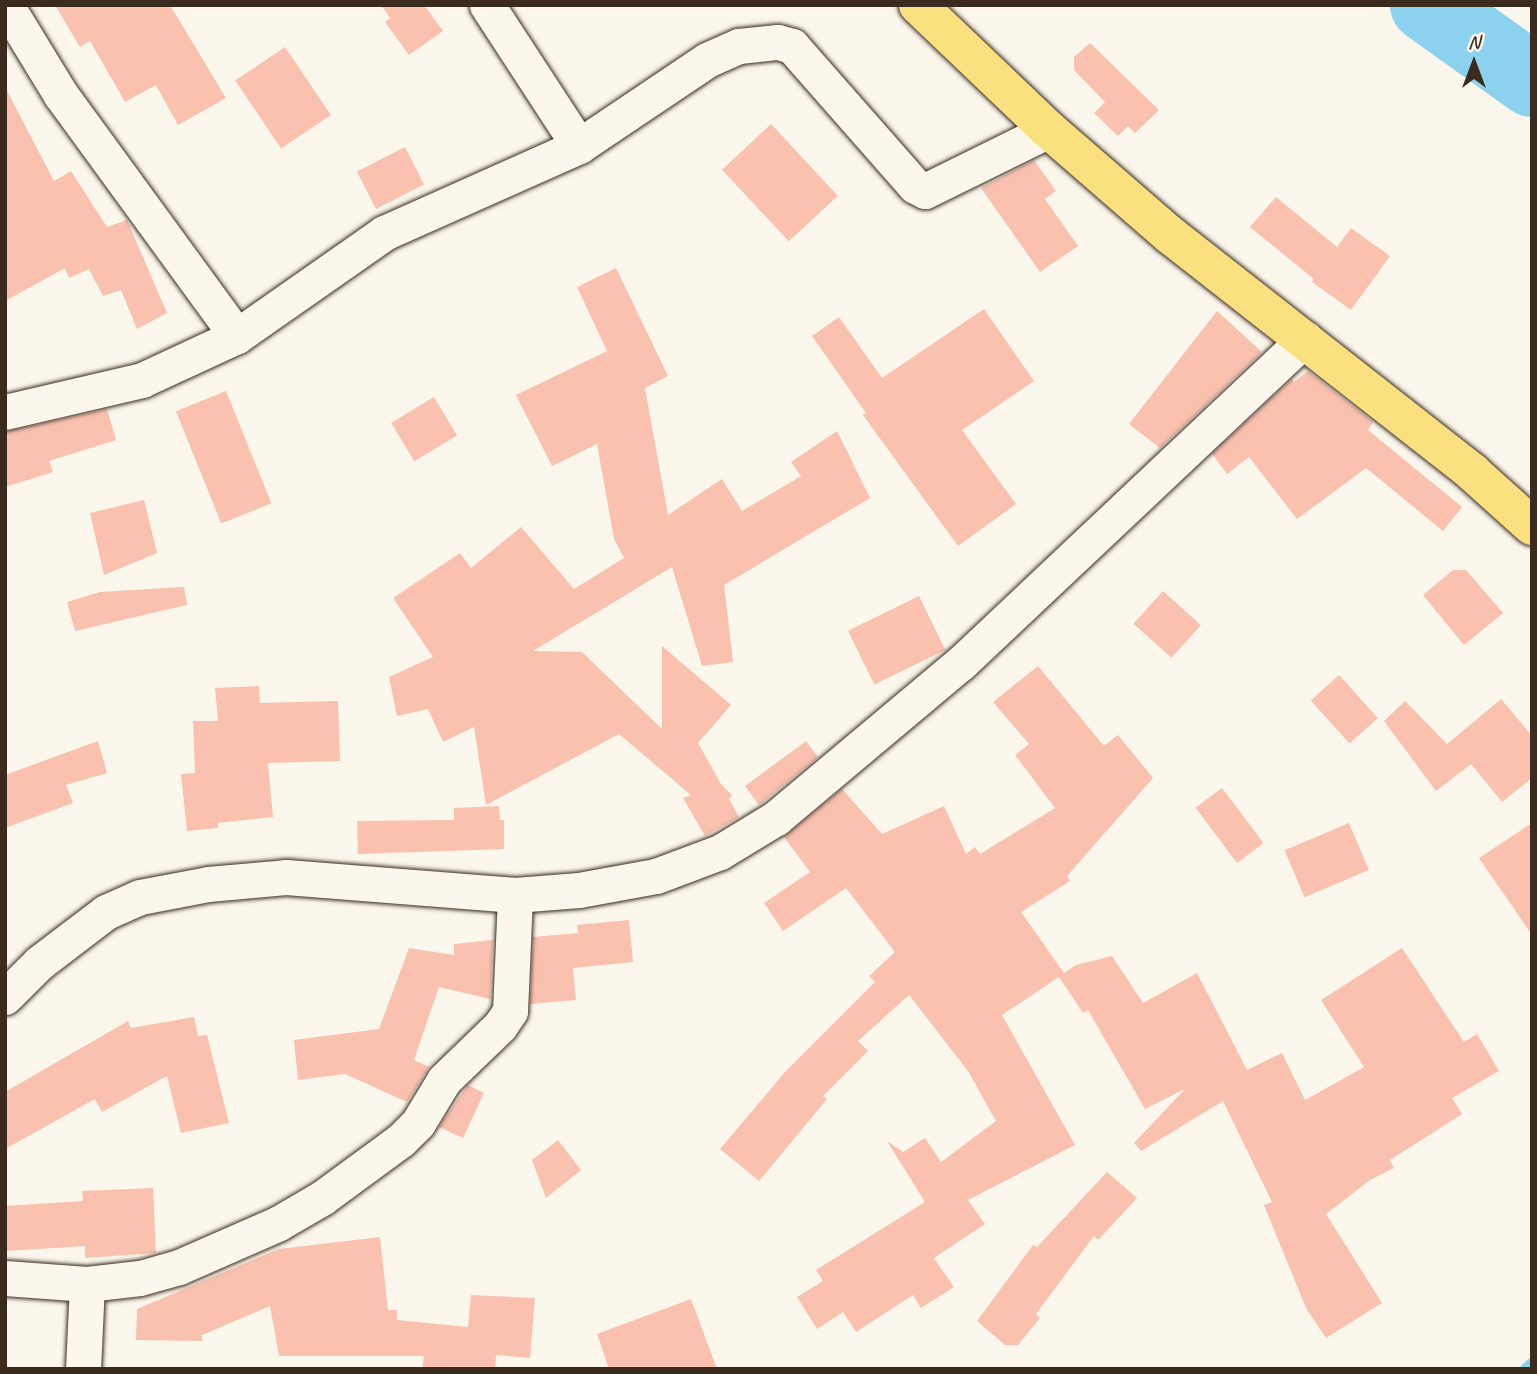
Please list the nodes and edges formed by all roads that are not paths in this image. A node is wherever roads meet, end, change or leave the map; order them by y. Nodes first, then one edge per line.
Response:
1 (6, 5) edge
2 (487, 5) edge
3 (918, 5) edge
4 (1049, 130) junction
5 (579, 146) junction
6 (237, 336) junction
7 (1305, 339) junction
8 (5, 412) edge
9 (1532, 526) edge
10 (515, 895) junction
11 (5, 997) edge
12 (5, 1278) edge
13 (87, 1284) junction
14 (83, 1369) edge

1 - 6 street
2 - 5 street
3 - 4 highway
4 - 5 street
4 - 7 highway
5 - 6 street
6 - 8 street
7 - 9 highway
7 - 10 street
10 - 11 street
10 - 13 street
12 - 13 street
13 - 14 street

